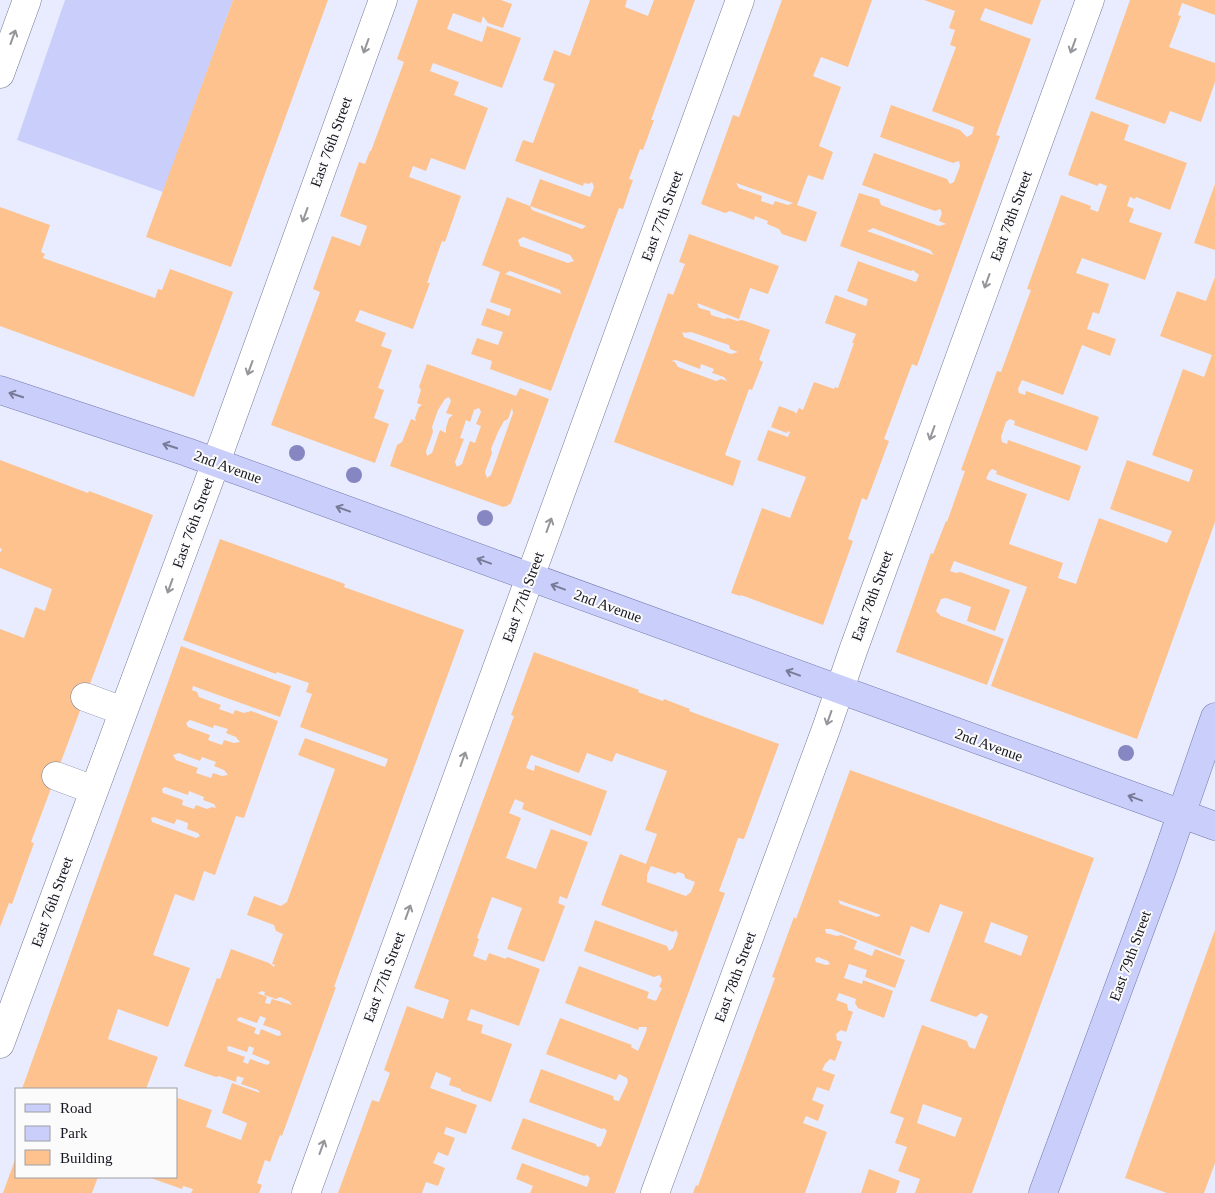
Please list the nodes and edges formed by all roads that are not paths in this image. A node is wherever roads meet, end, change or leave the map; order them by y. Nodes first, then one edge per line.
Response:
1 (27, 0) edge
2 (383, 0) edge
3 (740, 0) edge
4 (1090, 0) edge
5 (0, 74) edge
6 (0, 390) edge
7 (216, 462) junction
8 (530, 577) junction
9 (839, 689) junction
10 (85, 697) dead end
11 (124, 711) junction
12 (1215, 717) edge
13 (56, 776) dead end
14 (94, 790) junction
15 (1181, 814) junction
16 (1215, 826) edge
17 (0, 1044) edge
18 (306, 1193) edge
19 (655, 1193) edge
20 (1043, 1193) edge

5 -> 1 street
2 -> 7 street, East 76th Street
8 -> 3 street, East 77th Street
4 -> 9 street, East 78th Street
7 -> 6 main road, 2nd Avenue
8 -> 7 main road, 2nd Avenue
7 -> 11 street, East 76th Street
9 -> 8 main road, 2nd Avenue
18 -> 8 street, East 77th Street
15 -> 9 main road, 2nd Avenue
9 -> 19 street, East 78th Street
10 - 11 street
11 - 14 street, East 76th Street
12 - 15 main road, East 79th Street
13 - 14 street
14 - 17 street, East 76th Street
15 - 16 main road, 2nd Avenue
15 - 20 main road, East 79th Street

